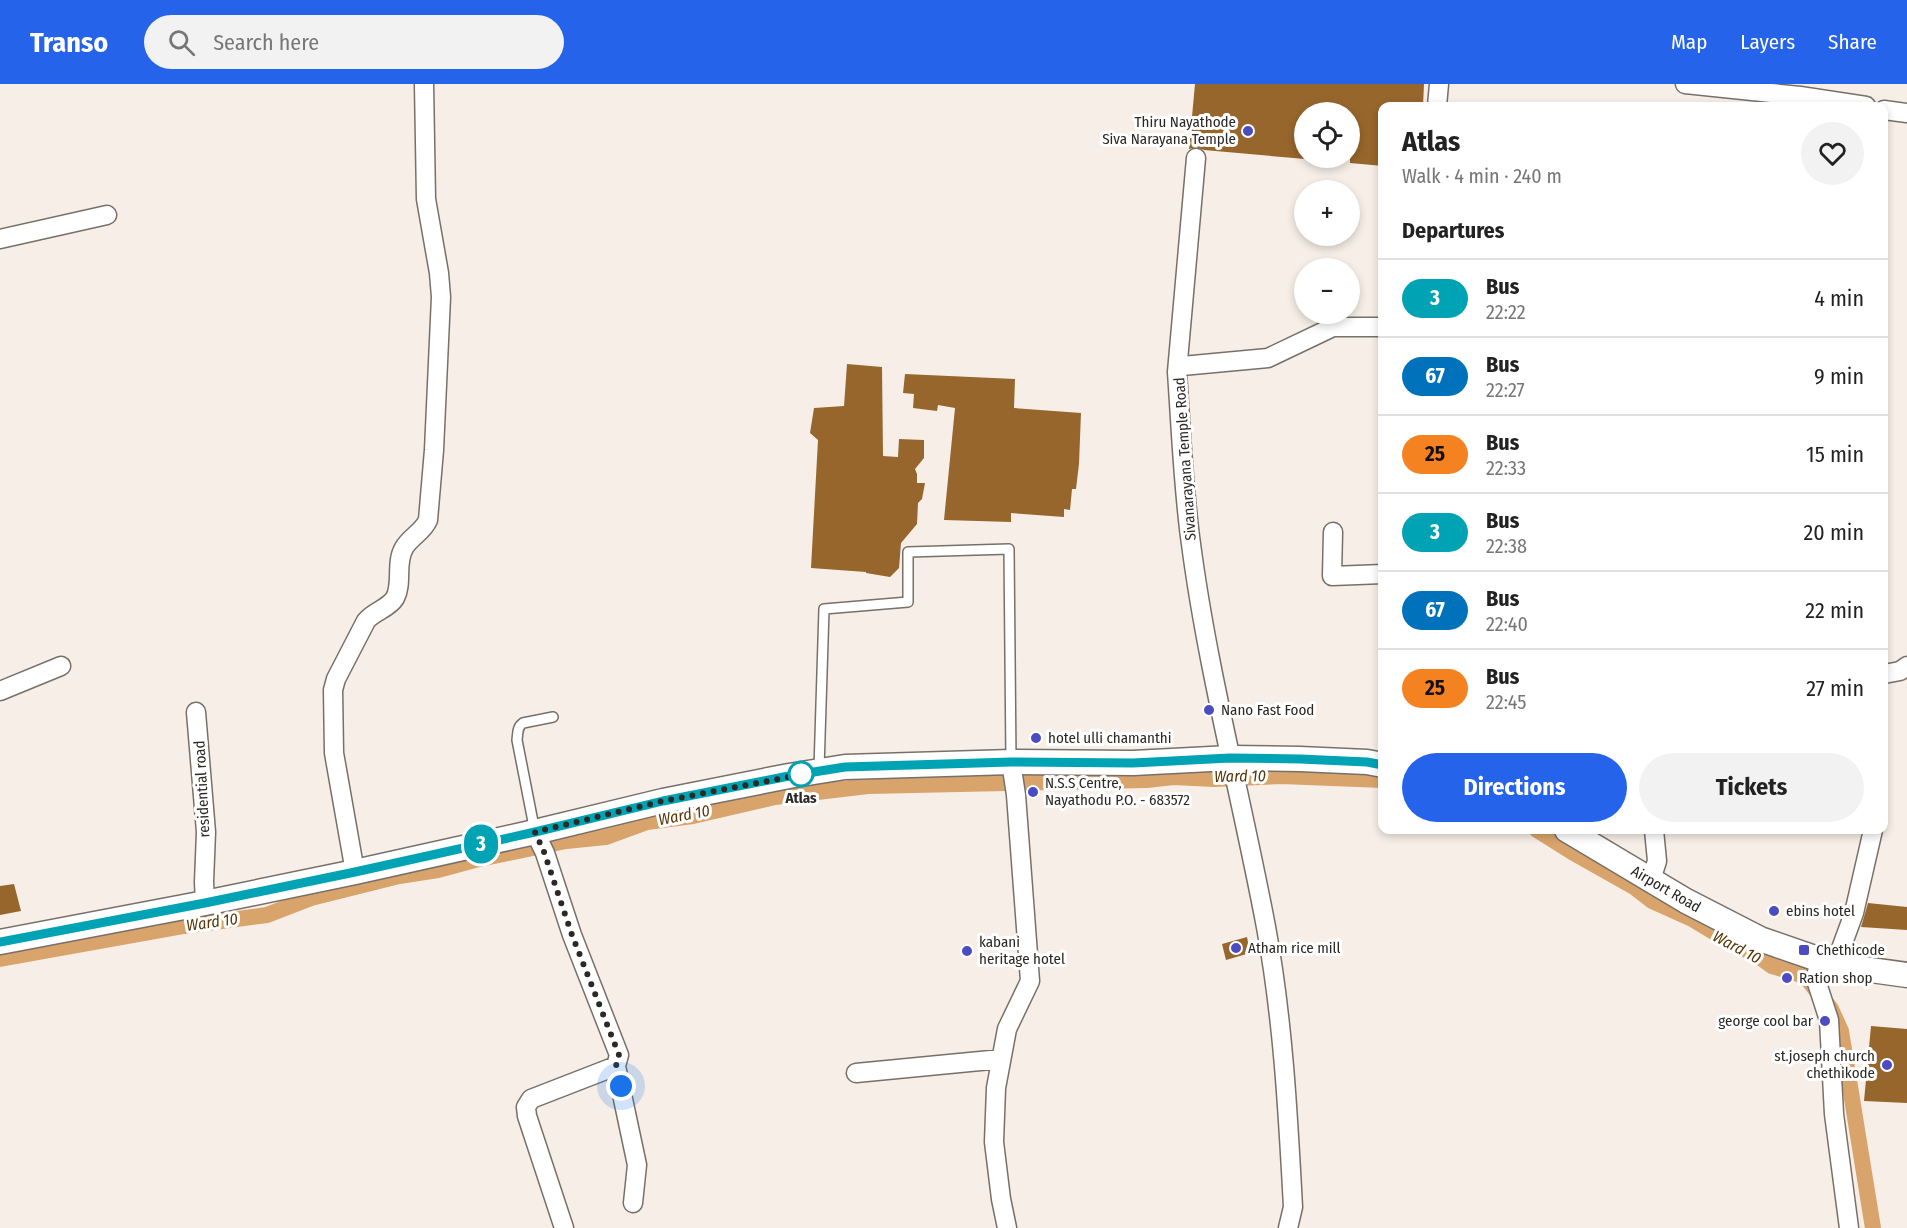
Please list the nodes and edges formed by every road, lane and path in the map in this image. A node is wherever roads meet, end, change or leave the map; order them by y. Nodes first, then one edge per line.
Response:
1 (424, 84) edge
2 (1439, 84) edge
3 (1685, 84) edge
4 (1437, 102) edge
5 (1840, 102) edge
6 (1888, 111) edge
7 (1907, 113) edge
8 (1196, 158) dead end
9 (106, 215) dead end
10 (0, 239) edge
11 (1378, 327) edge
12 (1177, 372) junction
13 (1333, 532) dead end
14 (1378, 574) edge
15 (61, 666) dead end
16 (0, 691) edge
17 (196, 712) dead end
18 (553, 717) dead end
19 (1231, 763) junction
20 (1012, 765) junction
21 (1378, 765) edge
22 (819, 771) junction
23 (1574, 834) edge
24 (1654, 834) edge
25 (1872, 834) edge
26 (540, 842) junction
27 (355, 872) junction
28 (1651, 880) junction
29 (205, 903) junction
30 (0, 942) edge
31 (1824, 970) junction
32 (1907, 975) edge
33 (1001, 1059) junction
34 (616, 1066) junction
35 (856, 1073) dead end
36 (633, 1203) dead end
37 (564, 1228) edge
38 (1007, 1228) edge
39 (1288, 1228) edge
40 (1849, 1228) edge

1 - 27 street
2 - 4 street
3 - 5 street
6 - 7 street
8 - 12 street
9 - 10 street
11 - 12 street, Sivanarayana Temple Road
12 - 19 street, Sivanarayana Temple Road
13 - 14 street
15 - 16 street
17 - 29 street, residential road
18 - 26 lane
19 - 20 main road
19 - 21 main road
19 - 39 street, Sivanarayana Temple Road
20 - 22 main road
20 - 22 lane
20 - 33 street
22 - 26 main road
23 - 28 main road, Airport Road
24 - 28 street
25 - 31 street
26 - 27 main road
26 - 34 street
27 - 29 main road
28 - 31 main road, Airport Road
29 - 30 main road
31 - 32 main road, Airport Road
31 - 40 street
33 - 35 street
33 - 38 street
34 - 36 street
34 - 37 street

